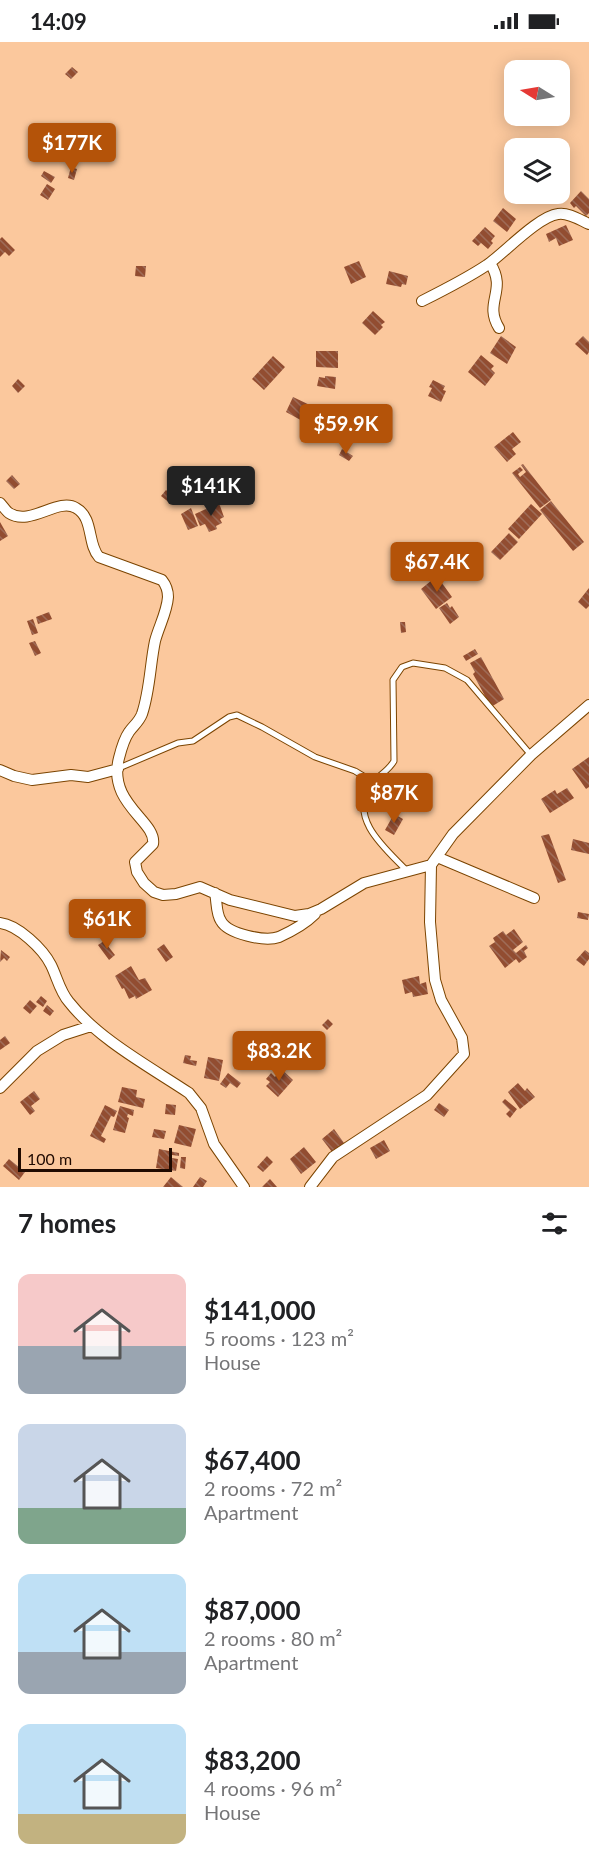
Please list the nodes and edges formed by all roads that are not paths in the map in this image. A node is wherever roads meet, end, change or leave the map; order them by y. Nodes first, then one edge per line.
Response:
1 (589, 224) edge
2 (490, 263) junction
3 (422, 301) dead end
4 (499, 328) dead end
5 (0, 503) edge
6 (589, 705) edge
7 (531, 755) junction
8 (118, 769) junction
9 (0, 770) edge
10 (373, 782) junction
11 (434, 861) junction
12 (407, 872) junction
13 (215, 893) junction
14 (534, 898) dead end
15 (321, 909) junction
16 (0, 923) edge
17 (91, 1026) junction
18 (0, 1088) edge
19 (244, 1187) edge
20 (310, 1187) edge

1 - 2 street
2 - 3 street
2 - 4 street
5 - 8 street
6 - 7 street
7 - 10 lane
7 - 11 street
8 - 9 street
8 - 10 lane
8 - 13 street
10 - 12 lane
11 - 12 street
11 - 14 street
11 - 20 street
12 - 15 street
13 - 15 street
13 - 15 street
16 - 17 street
17 - 18 street
17 - 19 street

